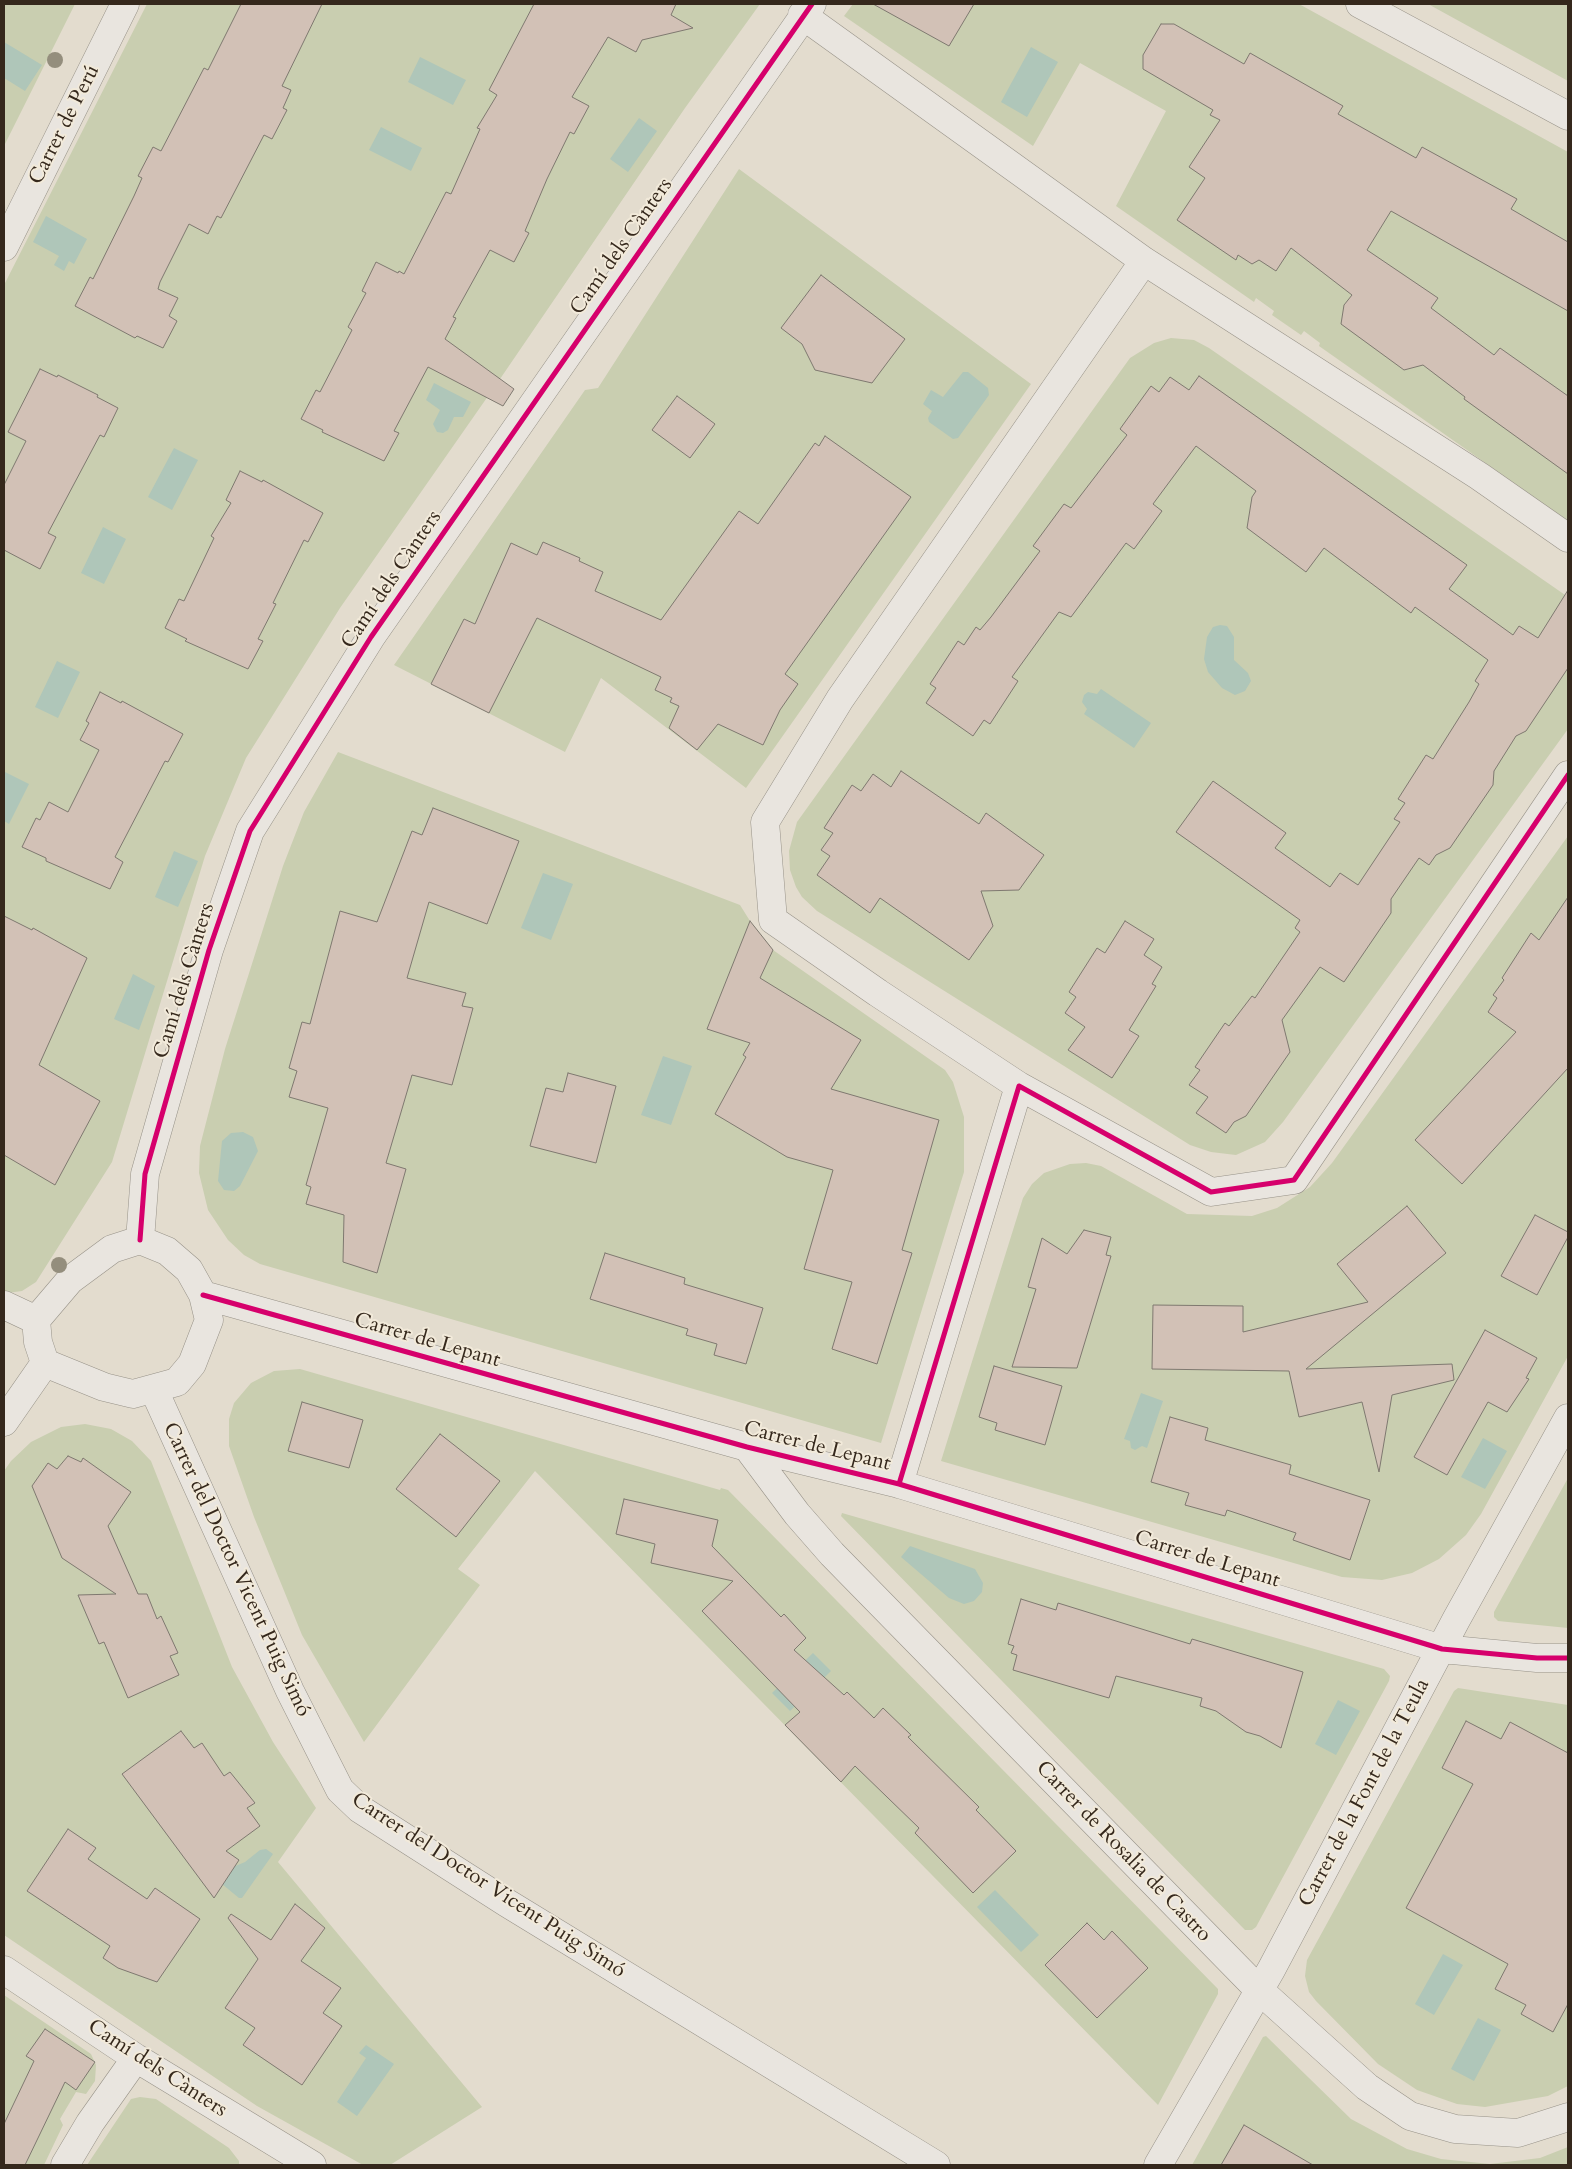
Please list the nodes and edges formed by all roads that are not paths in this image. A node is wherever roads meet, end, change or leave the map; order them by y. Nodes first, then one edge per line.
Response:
1 (125, 4) edge
2 (1360, 4) edge
3 (807, 9) edge
4 (1568, 116) edge
5 (4, 247) edge
6 (1144, 261) junction
7 (1568, 538) edge
8 (1568, 775) edge
9 (1019, 1086) junction
10 (140, 1240) junction
11 (203, 1295) junction
12 (4, 1305) edge
13 (36, 1320) junction
14 (45, 1364) junction
15 (154, 1390) junction
16 (1568, 1418) edge
17 (4, 1422) edge
18 (747, 1447) junction
19 (899, 1484) junction
20 (1442, 1649) junction
21 (1568, 1658) edge
22 (4, 1970) edge
23 (1258, 1989) junction
24 (136, 2058) junction
25 (1568, 2117) edge
26 (65, 2165) edge
27 (312, 2165) edge
28 (936, 2165) edge
29 (1158, 2165) edge

1 - 5 street, Carrer de Perú
2 - 4 street
3 - 6 street
3 - 10 street, Camí dels Cànters
6 - 7 street
6 - 9 street
8 - 9 street
9 - 19 street
10 - 11 street
10 - 13 street
11 - 15 street
11 - 18 street, Carrer de Lepant
12 - 13 street
13 - 14 street
14 - 15 street
14 - 17 street
15 - 28 street, Carrer del Doctor Vicent Puig Simó
16 - 20 street, Carrer de la Font de la Teula
18 - 19 street, Carrer de Lepant
18 - 23 street, Carrer de Rosalia de Castro
19 - 20 street, Carrer de Lepant
20 - 21 street, Carrer de Lepant
20 - 23 street, Carrer de la Font de la Teula
22 - 24 street, Camí dels Cànters
23 - 25 street, Carrer de Rosalia de Castro
23 - 29 street, Carrer de la Font de la Teula
24 - 26 street
24 - 27 street, Camí dels Cànters

